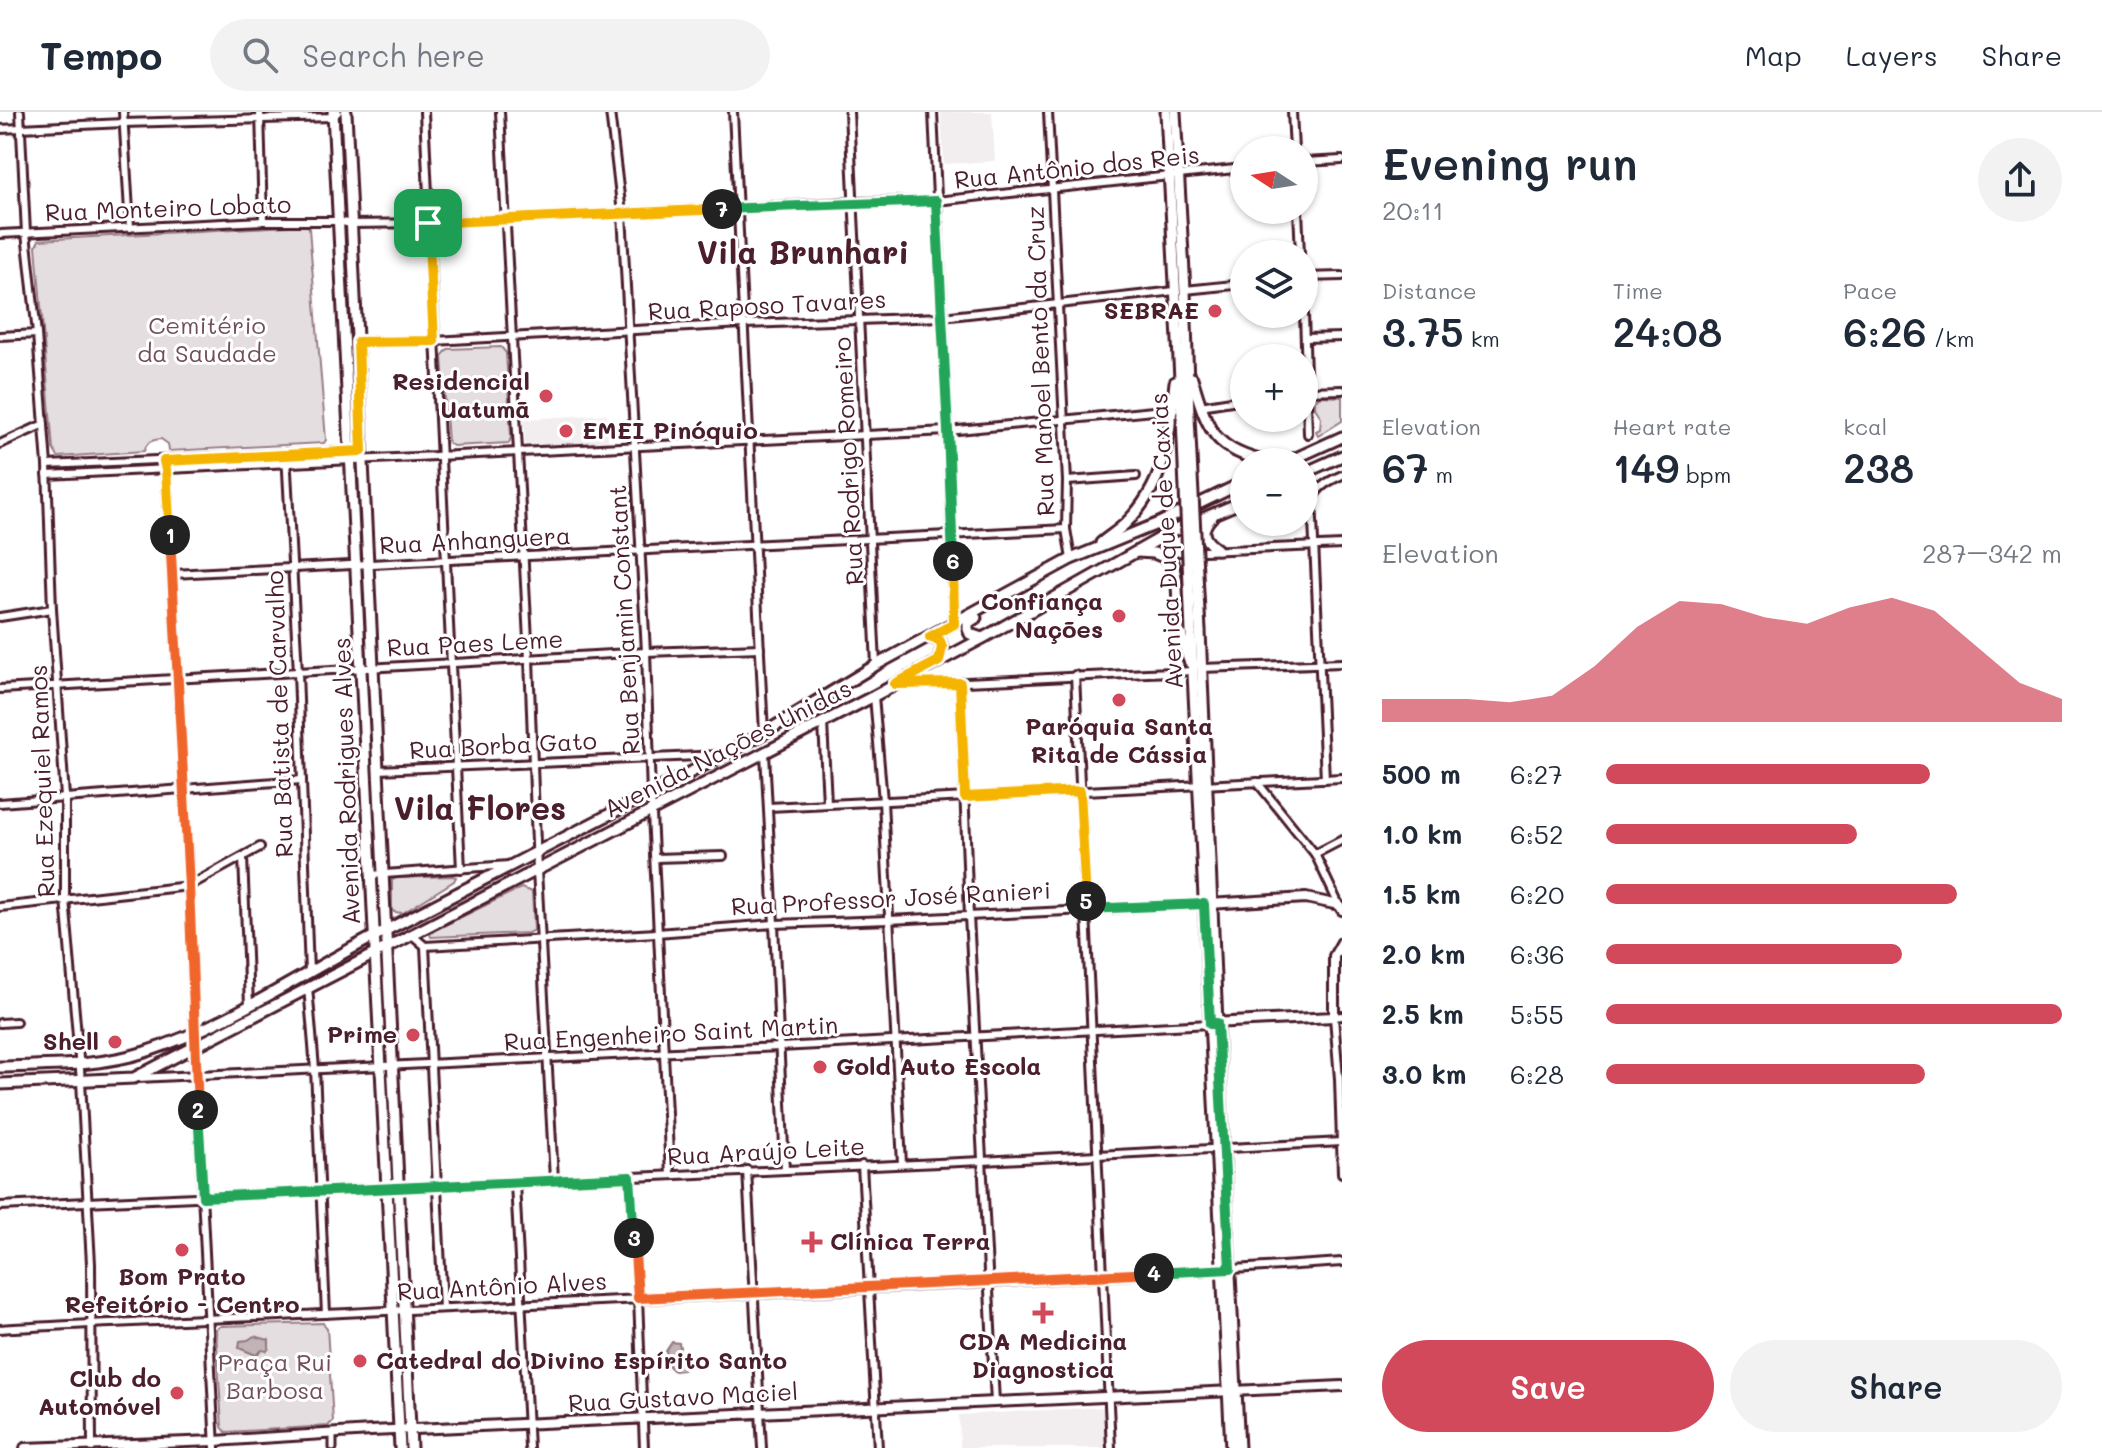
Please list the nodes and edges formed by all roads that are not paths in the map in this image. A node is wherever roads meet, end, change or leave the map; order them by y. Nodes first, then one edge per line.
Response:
1 (20, 112) edge
2 (123, 112) edge
3 (184, 112) edge
4 (260, 112) edge
5 (346, 112) edge
6 (424, 112) edge
7 (500, 112) edge
8 (610, 112) edge
9 (733, 112) edge
10 (849, 112) edge
11 (933, 112) edge
12 (1048, 112) edge
13 (1166, 112) edge
14 (1175, 112) edge
15 (1292, 112) edge
16 (334, 114) edge
17 (259, 120) junction
18 (184, 122) junction
19 (123, 123) junction
20 (0, 129) edge
21 (21, 129) junction
22 (1293, 136) edge
23 (1342, 160) edge
24 (1318, 161) edge
25 (1230, 170) edge
26 (1174, 176) junction
27 (1052, 190) junction
28 (936, 201) junction
29 (853, 202) junction
30 (737, 208) junction
31 (622, 213) junction
32 (505, 220) junction
33 (263, 221) junction
34 (338, 221) junction
35 (428, 223) junction
36 (351, 224) junction
37 (130, 228) junction
38 (26, 233) junction
39 (0, 234) edge
40 (1342, 276) edge
41 (1318, 277) edge
42 (1230, 286) edge
43 (1180, 291) junction
44 (1058, 304) junction
45 (942, 317) junction
46 (860, 320) junction
47 (743, 324) junction
48 (1305, 328) edge
49 (627, 330) junction
50 (37, 334) junction
51 (0, 336) edge
52 (512, 337) junction
53 (1342, 337) edge
54 (1305, 338) junction
55 (434, 341) junction
56 (358, 342) junction
57 (1305, 344) edge
58 (1182, 361) junction
59 (1342, 390) edge
60 (1318, 391) edge
61 (1230, 401) edge
62 (1200, 406) junction
63 (1181, 413) junction
64 (1063, 421) junction
65 (44, 424) junction
66 (948, 431) junction
67 (864, 435) junction
68 (1342, 437) edge
69 (750, 441) junction
70 (0, 444) edge
71 (634, 447) junction
72 (1318, 448) edge
73 (1230, 449) edge
74 (518, 452) junction
75 (286, 453) junction
76 (357, 456) junction
77 (1342, 456) edge
78 (442, 457) junction
79 (164, 461) junction
80 (287, 464) junction
81 (47, 465) junction
82 (1342, 465) edge
83 (1318, 467) edge
84 (166, 470) junction
85 (1318, 470) edge
86 (47, 475) junction
87 (1342, 475) edge
88 (1136, 476) dead end
89 (1067, 481) junction
90 (1230, 489) edge
91 (1230, 507) edge
92 (1217, 513) junction
93 (1066, 529) junction
94 (952, 535) junction
95 (870, 540) junction
96 (755, 545) junction
97 (1342, 545) edge
98 (1314, 546) junction
99 (1217, 549) junction
100 (640, 550) junction
101 (1094, 550) junction
102 (1134, 553) junction
103 (1154, 553) junction
104 (523, 556) junction
105 (1071, 559) junction
106 (446, 562) junction
107 (357, 565) junction
108 (369, 565) junction
109 (292, 567) junction
110 (173, 574) junction
111 (52, 609) junction
112 (983, 609) junction
113 (0, 617) edge
114 (954, 624) junction
115 (930, 637) junction
116 (983, 638) junction
117 (760, 648) junction
118 (646, 652) junction
119 (529, 659) junction
120 (939, 661) junction
121 (451, 663) junction
122 (1342, 663) edge
123 (1319, 664) junction
124 (876, 665) junction
125 (373, 667) junction
126 (362, 668) junction
127 (1196, 669) junction
128 (298, 672) junction
129 (1075, 675) junction
130 (179, 678) junction
131 (960, 683) junction
132 (895, 684) junction
133 (58, 685) junction
134 (0, 689) edge
135 (874, 696) junction
136 (822, 721) junction
137 (764, 733) junction
138 (765, 753) junction
139 (724, 755) junction
140 (650, 757) junction
141 (533, 762) junction
142 (456, 767) junction
143 (378, 770) junction
144 (1342, 778) edge
145 (1325, 779) junction
146 (302, 780) junction
147 (1256, 782) junction
148 (1203, 785) junction
149 (184, 790) junction
150 (1080, 791) junction
151 (651, 794) junction
152 (65, 797) junction
153 (965, 797) junction
154 (883, 801) junction
155 (0, 803) edge
156 (827, 803) junction
157 (769, 807) junction
158 (652, 811) junction
159 (1342, 840) edge
160 (260, 847) dead end
161 (537, 853) junction
162 (1315, 854) junction
163 (723, 856) dead end
164 (243, 857) junction
165 (655, 858) junction
166 (512, 865) junction
167 (461, 869) junction
168 (537, 870) junction
169 (383, 874) junction
170 (371, 875) junction
171 (189, 886) junction
172 (65, 899) junction
173 (1208, 904) junction
174 (0, 907) edge
175 (1340, 907) edge
176 (1086, 909) junction
177 (969, 916) junction
178 (889, 920) junction
179 (774, 924) junction
180 (386, 931) junction
181 (657, 933) junction
182 (411, 934) junction
183 (373, 937) junction
184 (541, 939) junction
185 (1341, 944) edge
186 (425, 946) junction
187 (387, 947) junction
188 (374, 955) junction
189 (309, 973) junction
190 (308, 987) junction
191 (249, 1005) junction
192 (1338, 1017) edge
193 (16, 1022) dead end
194 (0, 1023) edge
195 (1213, 1023) junction
196 (1091, 1030) junction
197 (195, 1032) junction
198 (976, 1036) junction
199 (895, 1040) junction
200 (195, 1046) junction
201 (780, 1047) junction
202 (663, 1052) junction
203 (548, 1059) junction
204 (431, 1064) junction
205 (80, 1065) junction
206 (386, 1066) junction
207 (0, 1067) edge
208 (315, 1069) junction
209 (196, 1076) junction
210 (134, 1078) junction
211 (1340, 1079) edge
212 (81, 1081) junction
213 (0, 1084) edge
214 (1341, 1142) edge
215 (1220, 1148) junction
216 (1097, 1154) junction
217 (982, 1161) junction
218 (902, 1164) junction
219 (862, 1165) junction
220 (747, 1170) junction
221 (785, 1170) junction
222 (1342, 1173) edge
223 (670, 1174) junction
224 (630, 1177) junction
225 (554, 1179) junction
226 (515, 1183) junction
227 (436, 1185) junction
228 (392, 1188) junction
229 (321, 1191) junction
230 (203, 1197) junction
231 (87, 1202) junction
232 (0, 1206) edge
233 (1342, 1262) edge
234 (1225, 1270) junction
235 (1103, 1275) junction
236 (987, 1281) junction
237 (869, 1288) junction
238 (753, 1293) junction
239 (638, 1298) junction
240 (521, 1305) junction
241 (443, 1308) junction
242 (398, 1310) junction
243 (326, 1314) junction
244 (208, 1318) junction
245 (93, 1323) junction
246 (0, 1329) edge
247 (1342, 1386) edge
248 (1232, 1391) junction
249 (1108, 1398) junction
250 (995, 1402) junction
251 (876, 1408) junction
252 (760, 1414) junction
253 (642, 1419) junction
254 (528, 1425) junction
255 (405, 1430) junction
256 (333, 1433) junction
257 (215, 1444) edge
258 (92, 1446) edge
259 (25, 1448) edge
260 (333, 1448) edge
261 (400, 1448) edge
262 (411, 1448) edge
263 (529, 1448) edge
264 (644, 1448) edge
265 (762, 1448) edge
266 (878, 1448) edge
267 (1111, 1448) edge
268 (1231, 1448) edge
269 (1239, 1448) edge

1 - 21 street, Rua Ezequiel Ramos
2 - 19 street
3 - 18 street
4 - 17 street
5 - 36 main road, Avenida Rodrigues Alves
6 - 35 street
7 - 32 street
8 - 31 street, Rua Benjamin Constant
9 - 30 street
10 - 29 street, Rua Rodrigo Romeiro
11 - 28 street
12 - 27 street, Rua Manoel Bento da Cruz
13 - 26 main road, Avenida Duque de Caxias
14 - 26 main road, Avenida Duque de Caxias
15 - 22 street
16 - 17 street
16 - 34 main road, Avenida Rodrigues Alves
17 - 18 street
17 - 33 street
18 - 19 street
19 - 21 street
19 - 37 street
20 - 21 street
21 - 38 street, Rua Ezequiel Ramos
23 - 24 street
25 - 26 street, Rua Antônio dos Reis
26 - 27 street, Rua Antônio dos Reis
26 - 43 main road, Avenida Duque de Caxias
27 - 28 street, Rua Antônio dos Reis
27 - 44 street, Rua Manoel Bento da Cruz
28 - 29 street, Rua Antônio dos Reis
28 - 45 street
29 - 30 street, Rua Antônio dos Reis
29 - 46 street, Rua Rodrigo Romeiro
30 - 31 street, Rua Antônio dos Reis
30 - 47 street
31 - 32 street, Rua Antônio dos Reis
31 - 49 street, Rua Benjamin Constant
32 - 35 street, Rua Antônio dos Reis
32 - 52 street
33 - 34 street, Rua Monteiro Lobato
33 - 37 street, Rua Monteiro Lobato
34 - 36 street, Rua Antônio dos Reis
34 - 76 main road, Avenida Rodrigues Alves
35 - 36 street, Rua Antônio dos Reis
35 - 55 street
36 - 56 main road, Avenida Rodrigues Alves
37 - 38 street, Rua Monteiro Lobato
38 - 39 street, Rua Monteiro Lobato
38 - 50 street, Rua Ezequiel Ramos
40 - 41 street
42 - 43 street, Rua Raposo Tavares
43 - 44 street, Rua Raposo Tavares
43 - 58 main road, Avenida Duque de Caxias
44 - 45 street, Rua Raposo Tavares
44 - 64 street, Rua Manoel Bento da Cruz
45 - 46 street, Rua Raposo Tavares
45 - 66 street
46 - 47 street, Rua Raposo Tavares
46 - 67 street, Rua Rodrigo Romeiro
47 - 49 street, Rua Raposo Tavares
47 - 69 street
48 - 54 street
49 - 52 street, Rua Raposo Tavares
49 - 71 street, Rua Benjamin Constant
50 - 51 street
50 - 65 street, Rua Ezequiel Ramos
52 - 55 street, Rua Raposo Tavares
52 - 74 street
53 - 54 street
54 - 57 street
55 - 56 street, Rua Raposo Tavares
55 - 78 street
56 - 76 main road, Avenida Rodrigues Alves
58 - 62 main road
58 - 63 main road, Avenida Duque de Caxias
58 - 63 main road
59 - 60 street
61 - 62 street
62 - 73 main road
63 - 64 street
63 - 101 main road
63 - 127 main road, Avenida Duque de Caxias, bridge
64 - 66 street
64 - 89 street, Rua Manoel Bento da Cruz
65 - 70 street
65 - 81 street, Rua Ezequiel Ramos
66 - 67 street
66 - 94 street
67 - 69 street
67 - 95 street, Rua Rodrigo Romeiro
68 - 72 main road
69 - 71 street
69 - 96 street
71 - 74 street
71 - 100 street, Rua Benjamin Constant
74 - 78 street
74 - 104 street
75 - 76 street
75 - 79 street
75 - 80 street, Rua Batista de Carvalho
76 - 78 street
76 - 80 street
76 - 107 main road, Avenida Rodrigues Alves
76 - 108 main road, Avenida Rodrigues Alves
77 - 83 main road
78 - 106 street
79 - 81 street
79 - 84 street
80 - 84 street
80 - 109 street, Rua Batista de Carvalho
81 - 86 street, Rua Ezequiel Ramos
82 - 85 main road
84 - 86 street
84 - 110 street
86 - 111 street, Rua Ezequiel Ramos
87 - 98 street
88 - 89 street
89 - 93 street, Rua Manoel Bento da Cruz
90 - 101 main road, Avenida Nações Unidas
91 - 92 main road, Avenida Nações Unidas
92 - 99 main road
92 - 102 main road, Avenida Nações Unidas
93 - 94 street, Rua Anhanguera
93 - 105 street, Rua Manoel Bento da Cruz
94 - 95 street, Rua Anhanguera
94 - 114 street
95 - 96 street, Rua Anhanguera
95 - 124 street, Rua Rodrigo Romeiro
96 - 100 street, Rua Anhanguera
96 - 117 street
97 - 98 street
98 - 99 street
98 - 123 street
99 - 103 street
100 - 104 street, Rua Anhanguera
100 - 118 street, Rua Benjamin Constant
101 - 105 main road, Avenida Nações Unidas
102 - 103 main road
102 - 116 main road, Avenida Nações Unidas
103 - 127 main road
104 - 106 street, Rua Anhanguera
104 - 119 street
105 - 112 main road, Avenida Nações Unidas
106 - 108 street, Rua Anhanguera
106 - 121 street
107 - 108 street, Rua Anhanguera
107 - 109 street, Rua Anhanguera
107 - 126 main road, Avenida Rodrigues Alves
108 - 125 main road, Avenida Rodrigues Alves
109 - 110 street, Rua Anhanguera
109 - 128 street, Rua Batista de Carvalho
110 - 130 street
111 - 113 street
111 - 133 street, Rua Ezequiel Ramos
112 - 114 main road, Avenida Nações Unidas
112 - 116 main road
114 - 115 main road, Avenida Nações Unidas
115 - 120 main road
115 - 124 main road, Avenida Nações Unidas
116 - 120 main road, Avenida Nações Unidas
117 - 118 street, Rua Paes Leme
117 - 137 street
118 - 119 street, Rua Paes Leme
118 - 140 street, Rua Benjamin Constant
119 - 121 street, Rua Paes Leme
119 - 141 street
120 - 132 main road, Avenida Nações Unidas
121 - 125 street, Rua Paes Leme
121 - 142 street
122 - 123 street
123 - 127 street
123 - 145 street
124 - 137 main road, Avenida Nações Unidas
125 - 126 street, Rua Paes Leme
125 - 143 main road, Avenida Rodrigues Alves
126 - 128 street, Rua Paes Leme
126 - 170 main road, Avenida Rodrigues Alves
127 - 129 street
127 - 148 main road, Avenida Duque de Caxias
128 - 130 street, Rua Paes Leme
128 - 146 street, Rua Batista de Carvalho
129 - 131 street
129 - 150 street
130 - 133 street, Rua Paes Leme
130 - 149 street
131 - 132 street
131 - 153 street
132 - 135 main road, Avenida Nações Unidas
133 - 134 street, Rua Paes Leme
133 - 152 street, Rua Ezequiel Ramos
135 - 136 main road, Avenida Nações Unidas
135 - 154 street
136 - 138 main road, Avenida Nações Unidas
136 - 156 street
137 - 139 main road, Avenida Nações Unidas
138 - 157 street
138 - 158 main road, Avenida Nações Unidas
139 - 140 street, Rua Borba Gato
139 - 151 main road, Avenida Nações Unidas
140 - 141 street, Rua Borba Gato
140 - 151 street, Rua Benjamin Constant
141 - 142 street, Rua Borba Gato
141 - 161 street
142 - 143 street, Rua Borba Gato
142 - 167 street
143 - 169 main road, Avenida Rodrigues Alves
144 - 145 street
145 - 147 street
146 - 149 street
146 - 189 street, Rua Batista de Carvalho
147 - 148 street
147 - 162 street
148 - 150 street
148 - 173 main road, Avenida Duque de Caxias
149 - 152 street
149 - 171 street
150 - 153 street
150 - 176 street
151 - 158 street, Rua Benjamin Constant
151 - 161 main road, Avenida Nações Unidas
152 - 155 street
152 - 172 street, Rua Ezequiel Ramos
153 - 154 street
153 - 177 street
154 - 156 street
154 - 178 street
156 - 157 street
157 - 179 street
158 - 165 street, Rua Benjamin Constant
158 - 168 main road, Avenida Nações Unidas
159 - 162 street
160 - 164 street
161 - 166 main road, Avenida Nações Unidas
161 - 168 street
162 - 175 street
163 - 165 street
164 - 171 street
164 - 191 street
165 - 181 street, Rua Benjamin Constant
166 - 167 street
166 - 180 main road, Avenida Nações Unidas
167 - 169 street
168 - 182 main road, Avenida Nações Unidas
168 - 184 street
169 - 170 street
169 - 180 main road, Avenida Rodrigues Alves
170 - 183 main road, Avenida Rodrigues Alves
171 - 172 street
171 - 197 street
172 - 174 street
172 - 205 street, Rua Ezequiel Ramos
173 - 175 street, Rua Professor José Ranieri
173 - 176 street, Rua Professor José Ranieri
173 - 195 main road, Avenida Duque de Caxias
176 - 177 street, Rua Professor José Ranieri
176 - 196 street
177 - 178 street, Rua Professor José Ranieri
177 - 198 street
178 - 179 street, Rua Professor José Ranieri
178 - 199 street
179 - 181 street, Rua Professor José Ranieri
179 - 201 street
180 - 183 main road, Avenida Nações Unidas
180 - 187 main road, Avenida Rodrigues Alves
181 - 184 street, Rua Professor José Ranieri
181 - 202 street, Rua Benjamin Constant
182 - 186 street
182 - 187 main road, Avenida Nações Unidas
183 - 188 main road, Avenida Rodrigues Alves
183 - 189 main road, Avenida Nações Unidas
184 - 186 street, Rua Professor José Ranieri
184 - 203 street
185 - 192 street
186 - 204 street
187 - 188 main road, Avenida Nações Unidas
187 - 206 main road, Avenida Rodrigues Alves
188 - 190 main road, Avenida Nações Unidas
188 - 206 main road, Avenida Rodrigues Alves
189 - 191 main road, Avenida Nações Unidas
190 - 200 main road, Avenida Nações Unidas
190 - 208 street
191 - 197 main road, Avenida Nações Unidas
192 - 195 street
192 - 211 street
193 - 194 street
195 - 196 street, Rua Engenheiro Saint Martin
195 - 215 main road, Avenida Duque de Caxias
196 - 198 street, Rua Engenheiro Saint Martin
196 - 216 street
197 - 200 street
197 - 205 main road, Avenida Nações Unidas
198 - 199 street, Rua Engenheiro Saint Martin
198 - 217 street
199 - 201 street, Rua Engenheiro Saint Martin
199 - 218 street
200 - 209 street
200 - 210 main road, Avenida Nações Unidas
201 - 202 street, Rua Engenheiro Saint Martin
201 - 221 street
202 - 203 street, Rua Engenheiro Saint Martin
202 - 223 street, Rua Benjamin Constant
203 - 204 street, Rua Engenheiro Saint Martin
203 - 225 street
204 - 206 street, Rua Engenheiro Saint Martin
204 - 227 street
205 - 207 main road, Avenida Nações Unidas
205 - 212 street, Rua Ezequiel Ramos
206 - 208 street, Rua Engenheiro Saint Martin
206 - 228 main road, Avenida Rodrigues Alves
208 - 209 street, Rua Engenheiro Saint Martin
208 - 229 street
209 - 210 street, Rua Engenheiro Saint Martin
209 - 230 street
210 - 212 main road, Avenida Nações Unidas
211 - 214 street
212 - 213 main road, Avenida Nações Unidas
212 - 231 street, Rua Ezequiel Ramos
214 - 215 street, Rua Araújo Leite
214 - 222 street
215 - 216 street, Rua Araújo Leite
215 - 234 main road, Avenida Duque de Caxias
216 - 217 street, Rua Araújo Leite
216 - 235 street
217 - 218 street, Rua Araújo Leite
217 - 236 street
218 - 219 street, Rua Araújo Leite
219 - 221 street, Rua Araújo Leite
219 - 237 street
220 - 221 street, Rua Araújo Leite
220 - 223 street, Rua Araújo Leite
220 - 238 street
223 - 224 street, Rua Araújo Leite
224 - 225 street, Rua Araújo Leite
224 - 239 street
225 - 226 street, Rua Araújo Leite
226 - 227 street, Rua Araújo Leite
226 - 240 street
227 - 228 street, Rua Araújo Leite
227 - 241 street
228 - 229 street, Rua Araújo Leite
228 - 242 main road, Avenida Rodrigues Alves
229 - 230 street, Rua Araújo Leite
229 - 243 street
230 - 231 street, Rua Araújo Leite
230 - 244 street
231 - 232 street, Rua Araújo Leite
231 - 245 street, Rua Ezequiel Ramos
233 - 234 street, Rua Antônio Alves
234 - 235 street, Rua Antônio Alves
234 - 248 main road, Avenida Duque de Caxias
235 - 236 street, Rua Antônio Alves
235 - 249 street
236 - 237 street, Rua Antônio Alves
236 - 250 street
237 - 238 street, Rua Antônio Alves
237 - 251 street
238 - 239 street, Rua Antônio Alves
238 - 252 street
239 - 240 street, Rua Antônio Alves
239 - 253 street
240 - 241 street, Rua Antônio Alves
240 - 254 street
241 - 242 street, Rua Antônio Alves
242 - 243 street, Rua Antônio Alves
242 - 255 main road, Avenida Rodrigues Alves
243 - 244 street, Rua Antônio Alves
244 - 245 street, Rua Antônio Alves
244 - 257 street
245 - 246 street, Rua Antônio Alves
245 - 258 street, Rua Ezequiel Ramos
247 - 248 street, Rua Gustavo Maciel
248 - 249 street, Rua Gustavo Maciel
248 - 268 main road, Avenida Duque de Caxias
248 - 269 main road, Avenida Duque de Caxias
249 - 250 street, Rua Gustavo Maciel
249 - 267 street
250 - 251 street, Rua Gustavo Maciel
251 - 252 street, Rua Gustavo Maciel
251 - 266 street
252 - 253 street, Rua Gustavo Maciel
252 - 265 street
253 - 254 street, Rua Gustavo Maciel
253 - 264 street
254 - 255 street, Rua Gustavo Maciel
254 - 263 street
255 - 256 street, Rua Gustavo Maciel
255 - 261 main road, Avenida Rodrigues Alves
255 - 262 main road, Avenida Rodrigues Alves
256 - 257 street, Rua Gustavo Maciel
256 - 260 street
257 - 258 street, Rua Gustavo Maciel
258 - 259 street, Rua Gustavo Maciel

